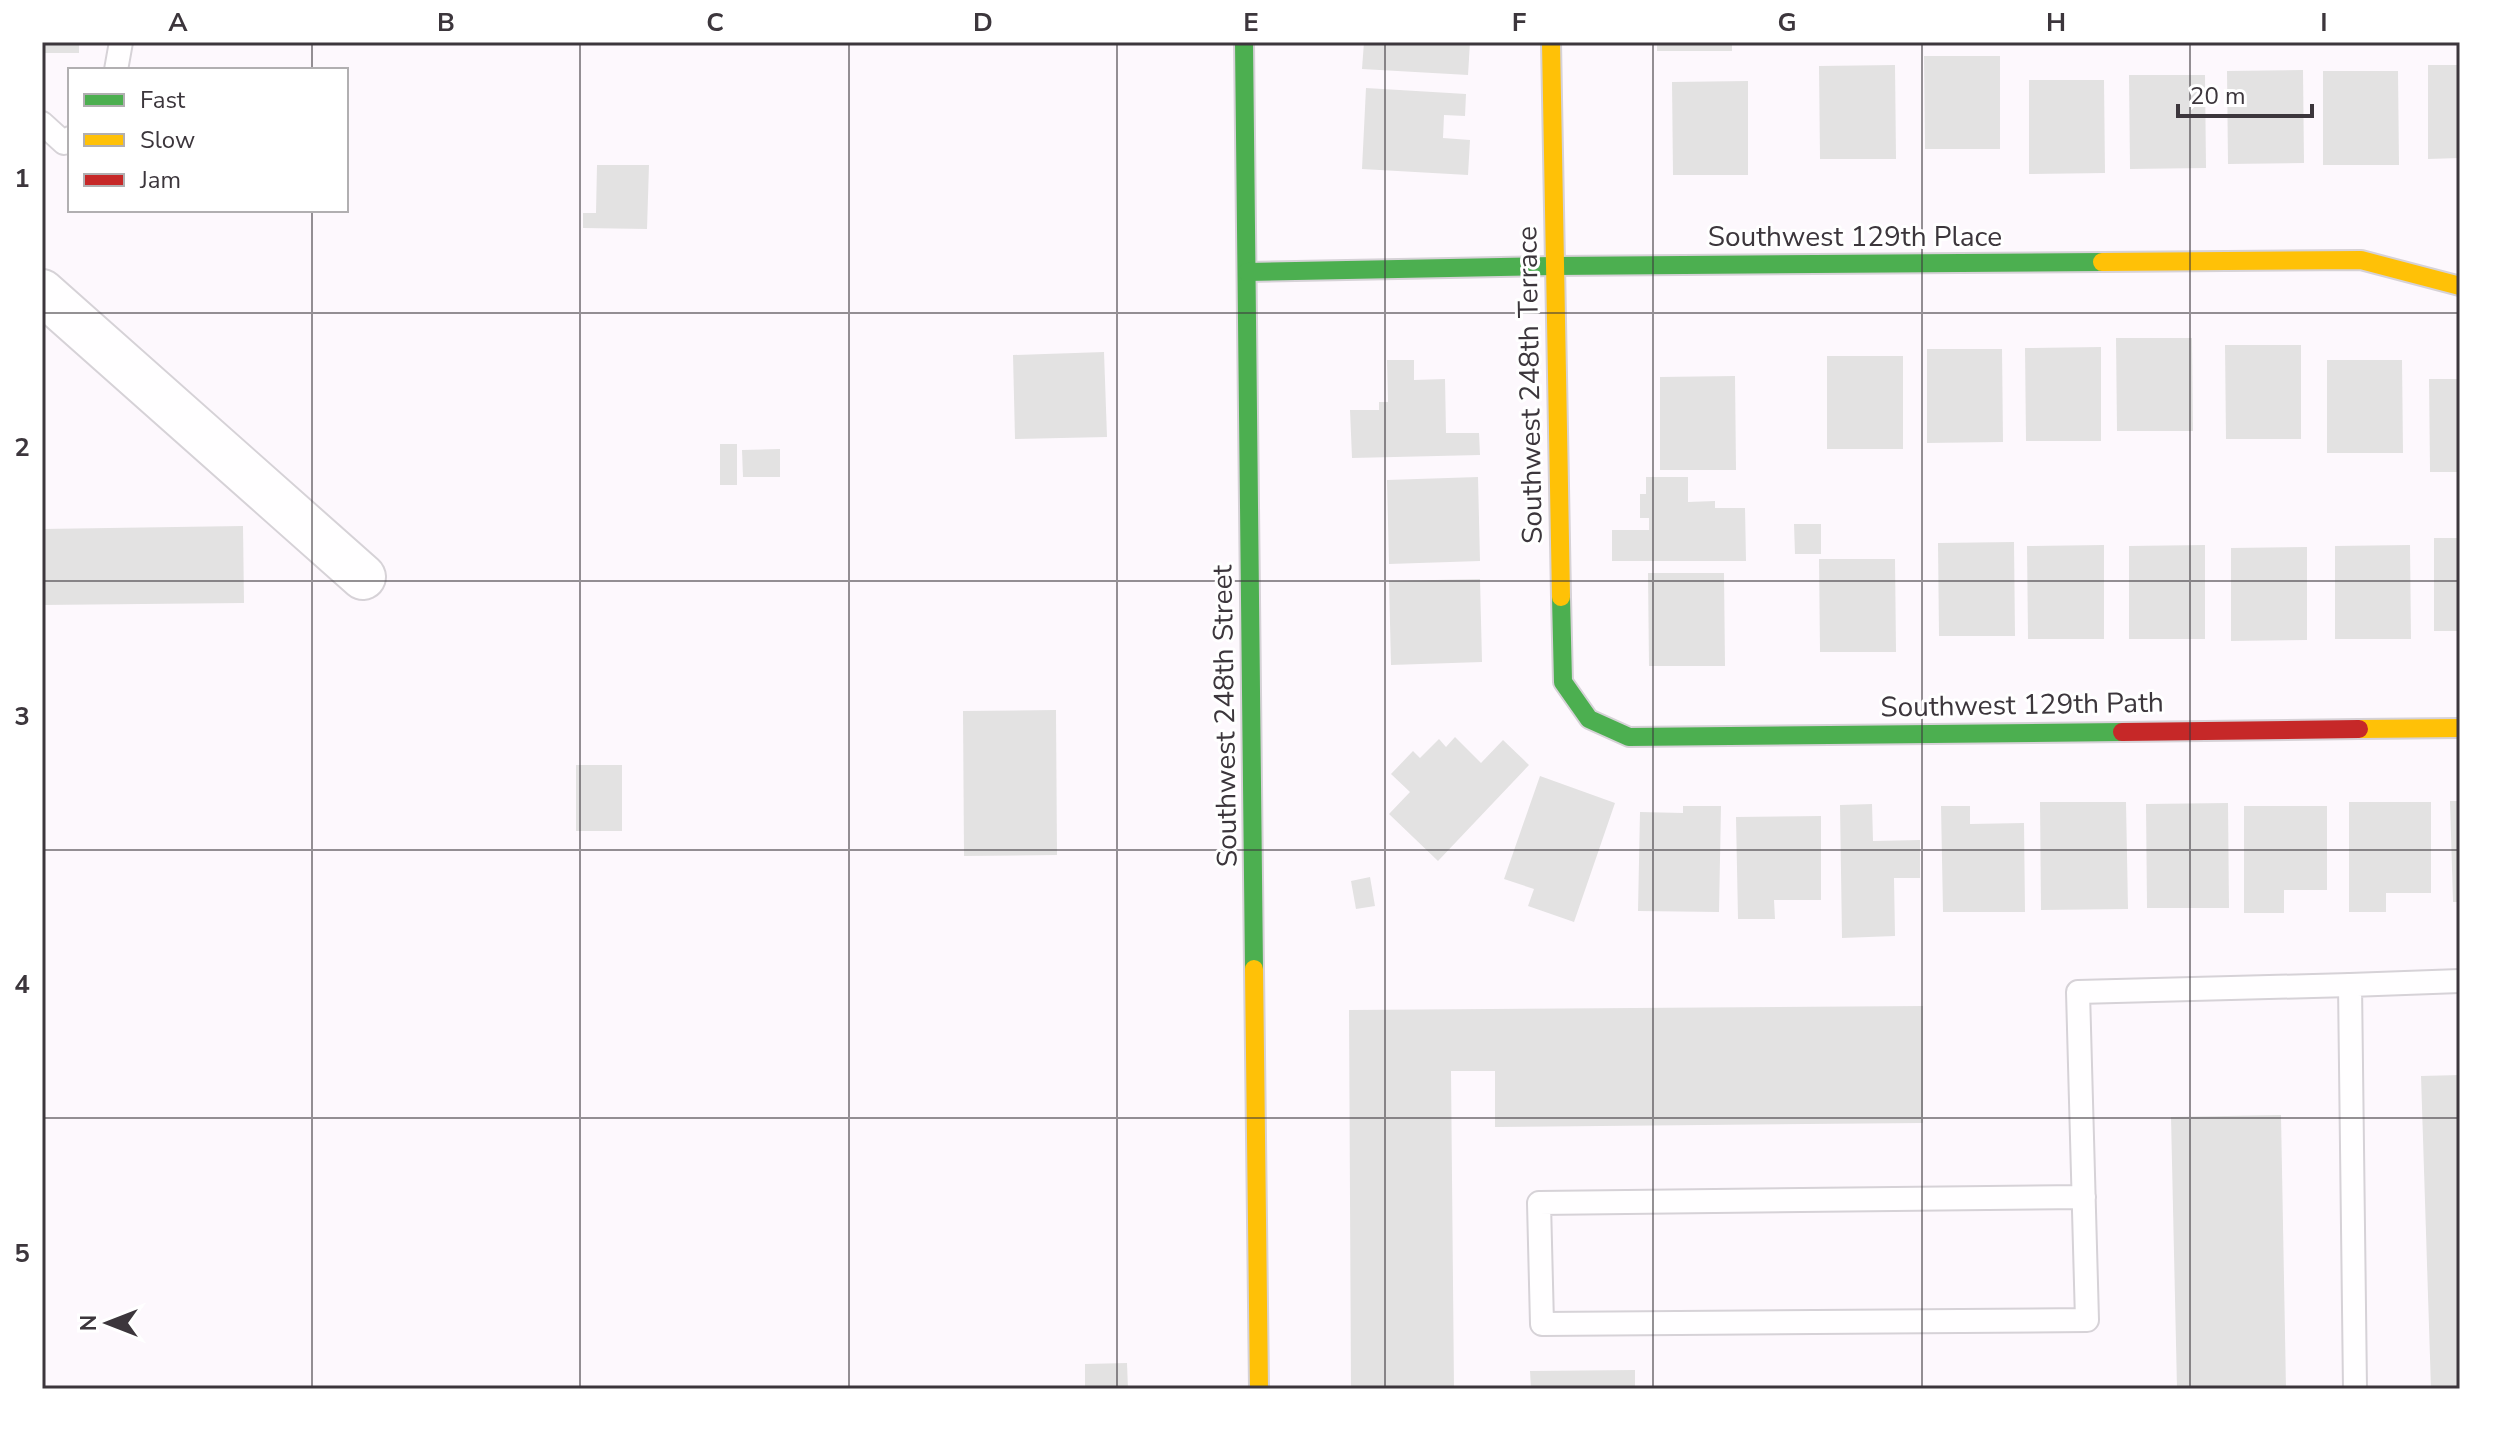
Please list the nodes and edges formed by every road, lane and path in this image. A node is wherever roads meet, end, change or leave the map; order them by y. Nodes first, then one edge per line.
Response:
1 (121, 42) edge
2 (1244, 42) edge
3 (1551, 42) edge
4 (116, 68) edge
5 (42, 123) edge
6 (68, 140) edge
7 (1554, 266) junction
8 (1247, 272) junction
9 (2460, 286) edge
10 (42, 292) edge
11 (363, 577) dead end
12 (1589, 719) joint
13 (2460, 728) edge
14 (2460, 981) edge
15 (2350, 985) junction
16 (2084, 1197) junction
17 (1259, 1389) edge
18 (2355, 1389) edge

1 - 4 lane
2 - 8 street, Southwest 248th Street
3 - 7 street, Southwest 248th Terrace
5 - 6 lane
7 - 8 street, Southwest 129th Place
7 - 9 street, Southwest 129th Place
7 - 12 street, Southwest 248th Terrace
8 - 17 street, Southwest 248th Street
10 - 11 street
12 - 13 street, Southwest 129th Path
14 - 15 lane
15 - 16 lane
15 - 18 lane
16 - 16 lane

